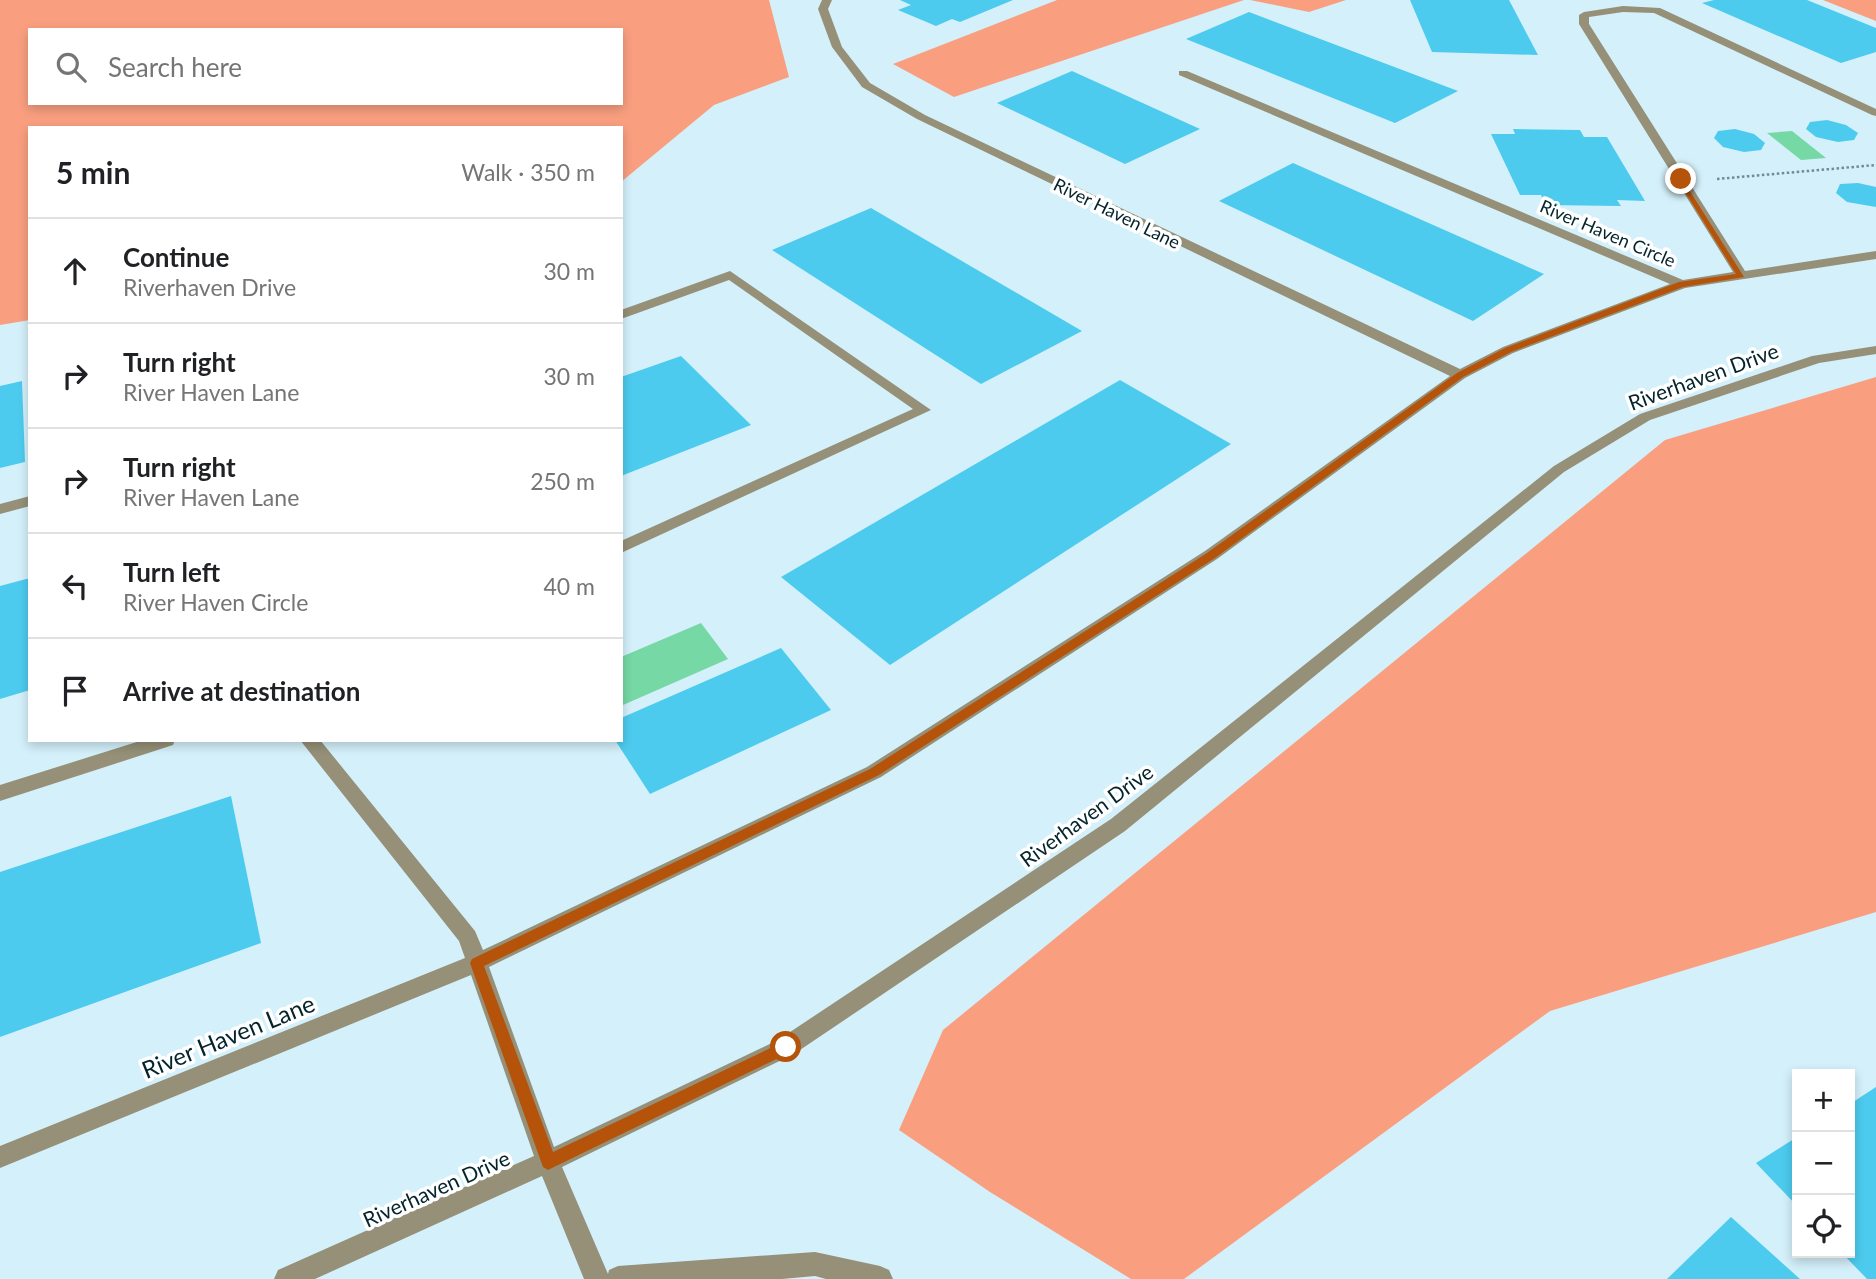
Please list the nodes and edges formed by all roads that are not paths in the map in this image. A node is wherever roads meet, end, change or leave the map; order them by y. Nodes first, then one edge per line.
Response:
1 (827, 0) edge
2 (1183, 73) dead end
3 (1876, 113) edge
4 (1876, 255) edge
5 (1741, 275) junction
6 (1682, 284) junction
7 (623, 314) edge
8 (1876, 350) edge
9 (1460, 375) junction
10 (28, 502) edge
11 (0, 509) edge
12 (623, 547) edge
13 (160, 742) edge
14 (311, 742) edge
15 (0, 793) edge
16 (477, 963) junction
17 (0, 1157) edge
18 (548, 1162) junction
19 (287, 1279) edge
20 (597, 1279) edge
21 (618, 1279) edge
22 (880, 1279) edge

1 - 9 street, River Haven Lane
2 - 6 street, River Haven Circle
3 - 5 street
4 - 5 street, River Haven Lane
5 - 6 street, River Haven Lane
6 - 9 street, River Haven Lane
7 - 12 street
8 - 18 street, Riverhaven Drive
9 - 16 street, River Haven Lane
10 - 11 street
13 - 15 street
14 - 16 street
16 - 17 street, River Haven Lane
16 - 18 street
18 - 19 street, Riverhaven Drive
18 - 20 street
21 - 22 street

